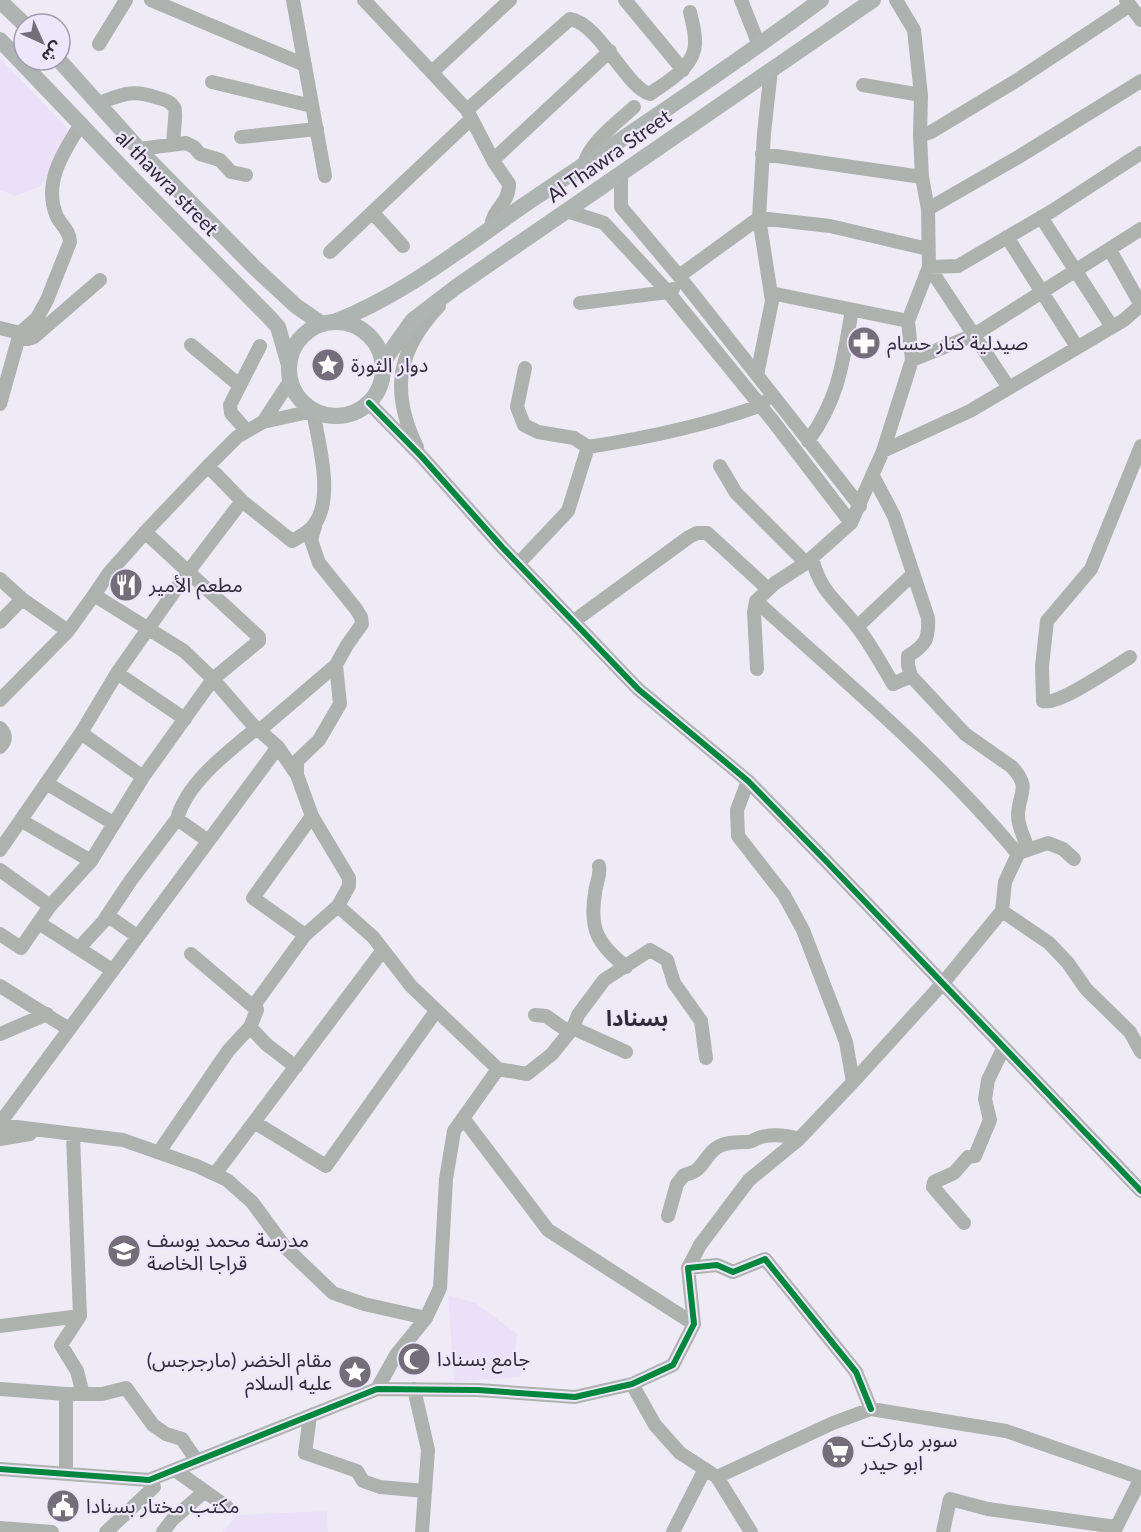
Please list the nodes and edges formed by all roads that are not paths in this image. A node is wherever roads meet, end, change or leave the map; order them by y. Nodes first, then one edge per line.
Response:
1 (126, 0) edge
2 (150, 0) edge
3 (293, 0) edge
4 (510, 0) edge
5 (625, 0) edge
6 (741, 0) edge
7 (821, 0) edge
8 (873, 0) edge
9 (896, 0) edge
10 (0, 1) edge
11 (369, 2) edge
12 (1128, 3) edge
13 (12, 12) edge
14 (690, 12) dead end
15 (1141, 20) edge
16 (0, 40) edge
17 (99, 44) dead end
18 (759, 45) junction
19 (610, 51) junction
20 (305, 65) junction
21 (683, 70) junction
22 (771, 70) junction
23 (70, 72) edge
24 (432, 72) junction
25 (1141, 81) edge
26 (212, 82) dead end
27 (863, 84) dead end
28 (921, 94) junction
29 (99, 103) junction
30 (312, 106) junction
31 (634, 107) dead end
32 (469, 115) junction
33 (81, 124) junction
34 (317, 129) junction
35 (920, 136) junction
36 (241, 137) dead end
37 (173, 144) junction
38 (139, 149) junction
39 (1141, 153) edge
40 (762, 154) junction
41 (493, 160) junction
42 (584, 164) junction
43 (621, 173) junction
44 (246, 175) dead end
45 (325, 176) dead end
46 (922, 177) junction
47 (621, 207) junction
48 (928, 209) junction
49 (567, 211) junction
50 (373, 213) junction
51 (1041, 217) junction
52 (759, 219) junction
53 (604, 223) junction
54 (491, 228) junction
55 (1141, 229) edge
56 (1007, 237) junction
57 (403, 246) dead end
58 (928, 249) junction
59 (1110, 250) junction
60 (330, 252) dead end
61 (929, 267) junction
62 (1076, 272) junction
63 (100, 280) dead end
64 (681, 280) junction
65 (456, 287) junction
66 (668, 292) junction
67 (1042, 292) junction
68 (771, 293) junction
69 (580, 303) dead end
70 (1141, 305) edge
71 (852, 310) junction
72 (908, 321) junction
73 (328, 323) junction
74 (1112, 327) junction
75 (0, 328) edge
76 (974, 335) junction
77 (19, 336) junction
78 (191, 345) dead end
79 (260, 346) dead end
80 (1077, 348) junction
81 (912, 360) junction
82 (383, 362) junction
83 (525, 368) dead end
84 (290, 373) junction
85 (757, 375) junction
86 (239, 385) junction
87 (1009, 388) junction
88 (773, 396) junction
89 (0, 402) edge
90 (369, 403) junction
91 (759, 406) junction
92 (313, 411) junction
93 (263, 422) junction
94 (247, 431) junction
95 (808, 441) junction
96 (1141, 446) edge
97 (588, 447) junction
98 (883, 451) junction
99 (422, 457) junction
100 (208, 466) junction
101 (720, 466) dead end
102 (873, 476) junction
103 (1127, 476) junction
104 (1141, 482) edge
105 (242, 501) junction
106 (860, 506) junction
107 (851, 523) junction
108 (316, 524) junction
109 (145, 532) junction
110 (809, 560) junction
111 (518, 564) junction
112 (188, 572) junction
113 (912, 575) junction
114 (0, 579) edge
115 (768, 589) junction
116 (94, 596) junction
117 (22, 598) junction
118 (756, 601) junction
119 (574, 621) junction
120 (0, 622) edge
121 (857, 627) junction
122 (149, 628) junction
123 (68, 631) junction
124 (1130, 657) dead end
125 (336, 665) junction
126 (757, 669) dead end
127 (117, 673) junction
128 (911, 676) junction
129 (213, 680) junction
130 (0, 700) edge
131 (185, 719) junction
132 (0, 728) edge
133 (259, 729) junction
134 (81, 733) junction
135 (0, 747) edge
136 (278, 747) junction
137 (297, 775) junction
138 (143, 777) junction
139 (748, 781) junction
140 (46, 783) junction
141 (312, 816) junction
142 (177, 819) junction
143 (22, 821) junction
144 (113, 823) junction
145 (207, 840) junction
146 (0, 850) edge
147 (1023, 852) junction
148 (1074, 858) dead end
149 (91, 861) junction
150 (599, 866) dead end
151 (0, 870) edge
152 (50, 906) junction
153 (338, 906) junction
154 (1002, 911) junction
155 (108, 916) junction
156 (39, 923) junction
157 (0, 934) edge
158 (306, 935) junction
159 (137, 936) junction
160 (79, 948) junction
161 (383, 950) junction
162 (191, 954) dead end
163 (626, 967) junction
164 (112, 970) junction
165 (943, 983) junction
166 (0, 986) edge
167 (257, 1010) junction
168 (436, 1011) junction
169 (47, 1014) junction
170 (535, 1014) dead end
171 (250, 1027) junction
172 (573, 1028) junction
173 (69, 1029) junction
174 (0, 1034) edge
175 (1004, 1047) junction
176 (626, 1052) dead end
177 (1141, 1052) edge
178 (706, 1058) dead end
179 (296, 1067) junction
180 (498, 1069) junction
181 (853, 1082) junction
182 (464, 1118) junction
183 (254, 1122) junction
184 (0, 1124) edge
185 (45, 1132) junction
186 (73, 1135) junction
187 (0, 1139) edge
188 (799, 1139) junction
189 (159, 1152) junction
190 (215, 1174) junction
191 (1141, 1191) edge
192 (668, 1216) dead end
193 (963, 1223) dead end
194 (688, 1268) junction
195 (80, 1316) junction
196 (426, 1318) junction
197 (694, 1324) junction
198 (0, 1326) edge
199 (632, 1384) junction
200 (0, 1389) edge
201 (377, 1389) junction
202 (414, 1389) junction
203 (66, 1394) junction
204 (83, 1394) junction
205 (871, 1409) junction
206 (310, 1416) junction
207 (196, 1461) junction
208 (0, 1469) edge
209 (705, 1469) junction
210 (175, 1470) junction
211 (66, 1474) junction
212 (717, 1477) junction
213 (1141, 1478) edge
214 (149, 1480) junction
215 (205, 1491) junction
216 (425, 1491) junction
217 (227, 1507) dead end
218 (0, 1528) edge
219 (1115, 1529) edge
220 (52, 1532) edge
221 (106, 1532) edge
222 (164, 1532) edge
223 (422, 1532) edge
224 (673, 1532) edge
225 (751, 1532) edge
226 (943, 1532) edge

1 - 17 street
2 - 20 street
3 - 20 street
4 - 24 street
5 - 21 street
6 - 18 street
7 - 18 main road, Al Thawra Street
8 - 22 main road, Al Thawra Street
9 - 28 street
10 - 13 main road
11 - 24 street
12 - 15 street
12 - 35 street
14 - 21 street
16 - 33 main road, al thawra street
18 - 42 main road, Al Thawra Street
19 - 21 street
19 - 32 street
19 - 41 street
20 - 30 street
22 - 40 street
22 - 43 main road, Al Thawra Street
23 - 29 main road, al thawra street
24 - 32 street
25 - 48 street
26 - 30 street
27 - 28 street
28 - 35 street
29 - 37 street
29 - 38 main road, al thawra street
30 - 34 street
31 - 42 street
32 - 41 street
32 - 50 street
33 - 77 street
33 - 84 main road, al thawra street
34 - 36 street
34 - 45 street
35 - 46 street
37 - 38 street
37 - 44 street
38 - 73 main road, al thawra street
39 - 51 street
40 - 46 street
40 - 52 street
41 - 54 street
42 - 54 main road, Al Thawra Street
43 - 47 street
43 - 49 main road, Al Thawra Street
46 - 48 street
47 - 53 street
47 - 64 street
48 - 58 street
49 - 53 street
49 - 65 main road, Al Thawra Street
50 - 57 street
50 - 60 street
51 - 56 street
51 - 62 street
52 - 58 street
52 - 64 street
52 - 68 street
53 - 66 street
54 - 73 main road, Al Thawra Street
55 - 59 street
56 - 61 street
56 - 67 street
58 - 61 street
59 - 62 street
59 - 70 street
61 - 72 street
61 - 76 street
62 - 67 street
62 - 74 street
63 - 77 street
64 - 66 street
64 - 85 street
65 - 82 main road, Al Thawra Street
65 - 99 street
66 - 69 street
66 - 91 street
67 - 76 street
67 - 80 street
68 - 71 street
68 - 85 street
70 - 74 street
71 - 72 street
71 - 95 street
72 - 81 street
73 - 82 main road
73 - 84 main road
74 - 80 street
75 - 77 street
76 - 81 street
76 - 87 street
77 - 89 street
78 - 86 street
79 - 86 street
80 - 87 street
81 - 98 street
82 - 90 main road
83 - 97 street
84 - 92 main road
84 - 93 street
85 - 88 street
86 - 94 street
87 - 98 street
88 - 91 street
88 - 95 street
90 - 92 main road
90 - 99 street
91 - 97 street
91 - 107 street
92 - 93 street
92 - 108 street
93 - 94 street
94 - 100 street
95 - 106 street
96 - 103 street
97 - 111 street
98 - 102 street
99 - 111 street
100 - 105 street
100 - 109 street
101 - 110 street
102 - 106 street
102 - 113 street
103 - 104 street
103 - 124 street
105 - 108 street
105 - 112 street
106 - 107 street
107 - 110 street
108 - 125 street
109 - 112 street
109 - 116 street
110 - 115 street
110 - 121 street
111 - 119 street
112 - 122 street
112 - 129 street
113 - 121 street
113 - 128 street
114 - 117 street
115 - 118 street
115 - 119 street
116 - 122 street
116 - 123 street
117 - 120 street
117 - 123 street
118 - 126 street
118 - 147 street
119 - 139 street
121 - 128 street
122 - 127 street
122 - 129 street
123 - 130 street
125 - 133 street
125 - 137 street
127 - 131 street
127 - 134 street
128 - 147 street
129 - 131 street
129 - 133 street
131 - 138 street
132 - 135 street
133 - 136 street
133 - 142 street
134 - 138 street
134 - 140 street
136 - 137 street
136 - 145 street
137 - 141 street
138 - 144 street
139 - 165 street
139 - 181 street
140 - 143 street
140 - 144 street
141 - 153 street
141 - 158 street
142 - 145 street
142 - 155 street
143 - 146 street
143 - 149 street
144 - 149 street
145 - 159 street
147 - 148 street
147 - 154 street
149 - 152 street
150 - 163 street
151 - 152 street
152 - 156 street
153 - 158 street
153 - 161 street
154 - 165 street
154 - 177 street
155 - 159 street
155 - 160 street
156 - 157 street
156 - 160 street
158 - 167 street
159 - 164 street
160 - 164 street
161 - 168 street
161 - 179 street
162 - 167 street
163 - 172 street
163 - 178 street
164 - 173 street
165 - 175 street
165 - 181 street
166 - 169 street
167 - 171 street
168 - 180 street
168 - 183 street
169 - 173 street
169 - 174 street
170 - 172 street
171 - 179 street
171 - 189 street
172 - 176 street
172 - 180 street
173 - 184 street
175 - 191 street
175 - 193 street
179 - 183 street
180 - 182 street
181 - 188 street
182 - 196 street
182 - 197 street
183 - 190 street
184 - 185 street
185 - 186 street
185 - 187 street
186 - 189 street
186 - 195 street
188 - 192 street
188 - 194 street
189 - 190 street
190 - 196 street
194 - 197 street
194 - 205 street
195 - 198 street
195 - 204 street
196 - 201 street
197 - 199 street
199 - 202 street
199 - 209 street
200 - 203 street
201 - 202 street
201 - 206 street
202 - 216 street
203 - 204 street
203 - 211 street
204 - 207 street
205 - 212 street
205 - 213 street
206 - 207 street
206 - 216 street
207 - 210 street
208 - 211 street
209 - 212 street
209 - 224 street
210 - 214 street
210 - 215 street
211 - 214 street
212 - 225 street
213 - 219 street
214 - 221 street
215 - 217 street
215 - 222 street
216 - 223 street
218 - 220 street
219 - 226 street

